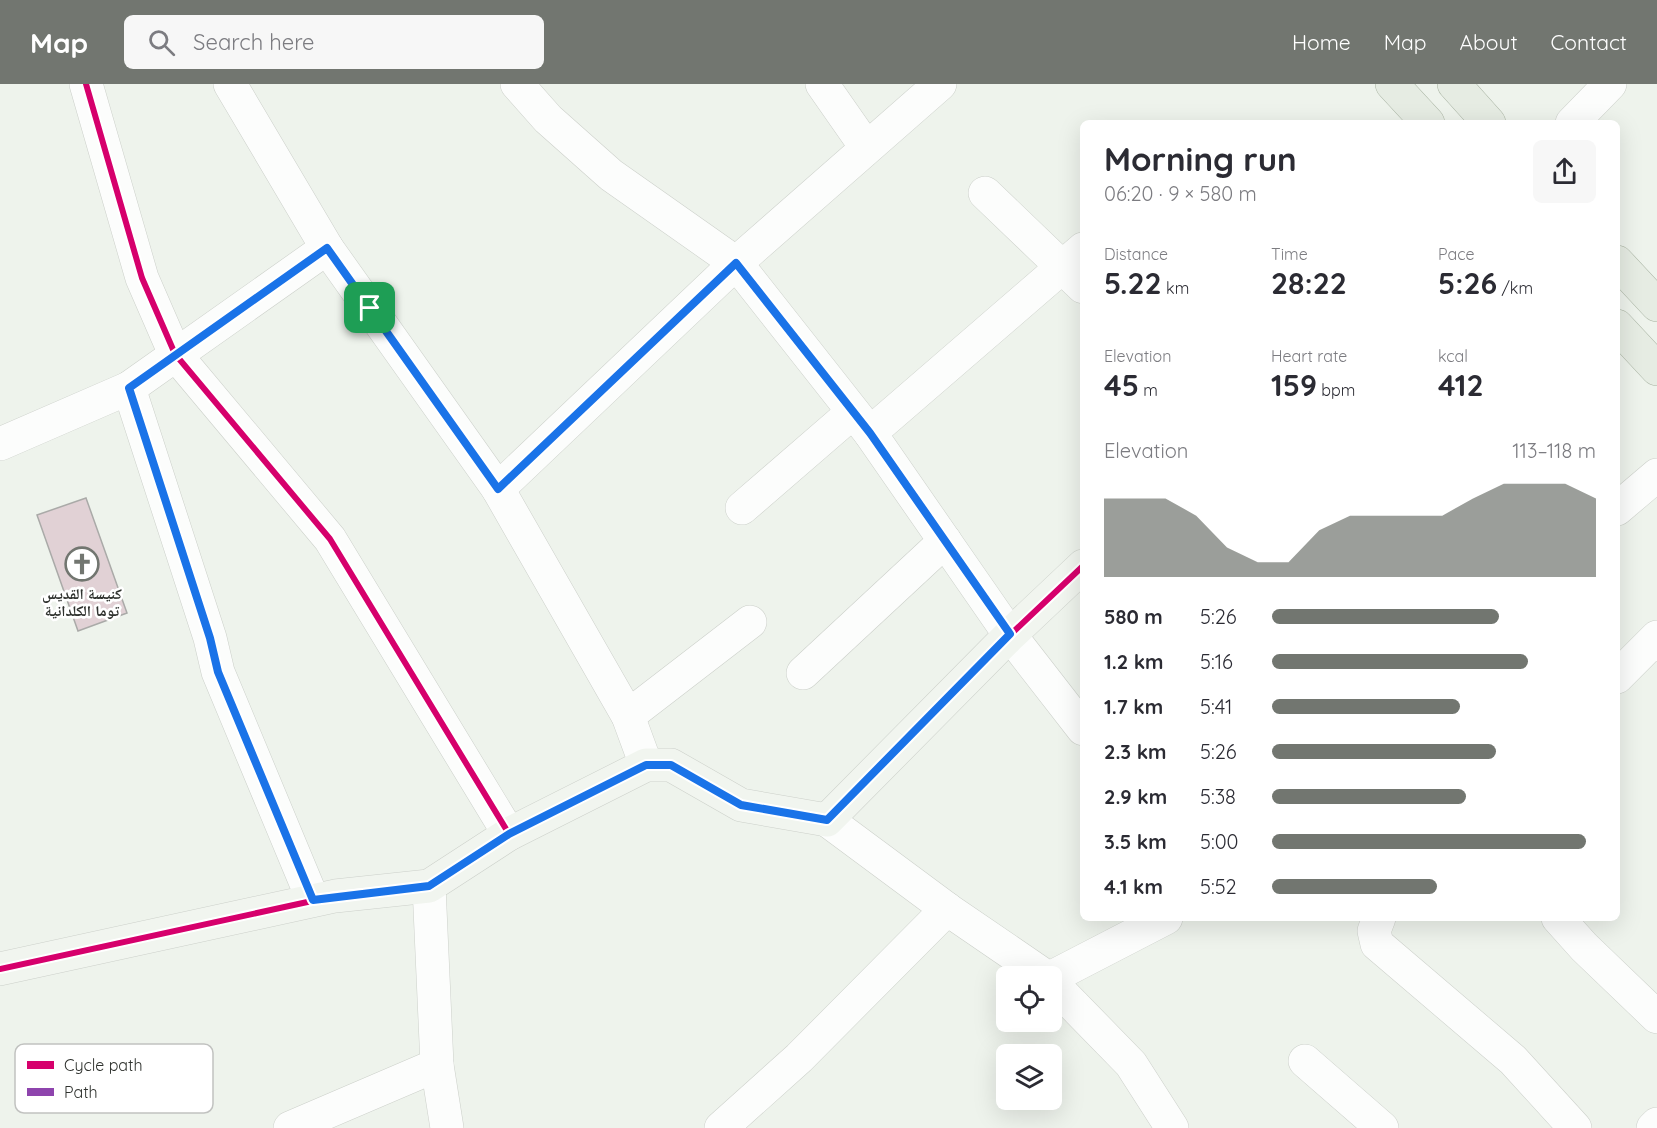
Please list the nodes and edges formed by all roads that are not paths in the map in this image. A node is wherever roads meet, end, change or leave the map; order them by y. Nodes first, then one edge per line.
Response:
1 (86, 84) edge
2 (230, 84) edge
3 (517, 84) edge
4 (822, 84) edge
5 (940, 84) edge
6 (1392, 84) edge
7 (1454, 84) edge
8 (1610, 84) edge
9 (1425, 120) edge
10 (1486, 120) edge
11 (1575, 120) edge
12 (866, 147) junction
13 (985, 193) dead end
14 (327, 248) junction
15 (736, 263) junction
16 (1620, 265) edge
17 (1076, 267) edge
18 (1657, 305) edge
19 (1620, 329) edge
20 (175, 354) junction
21 (1657, 369) edge
22 (129, 388) junction
23 (862, 423) junction
24 (0, 444) edge
25 (1657, 475) edge
26 (498, 489) junction
27 (1620, 506) edge
28 (742, 508) dead end
29 (945, 541) junction
30 (1080, 569) edge
31 (750, 622) dead end
32 (1010, 634) junction
33 (1657, 637) edge
34 (803, 673) dead end
35 (1620, 674) edge
36 (628, 716) junction
37 (1080, 725) edge
38 (646, 765) junction
39 (827, 820) junction
40 (509, 834) junction
41 (429, 886) junction
42 (313, 900) junction
43 (947, 909) junction
44 (1160, 921) edge
45 (1378, 921) edge
46 (1561, 921) edge
47 (1030, 966) edge
48 (0, 969) edge
49 (1062, 972) edge
50 (1062, 993) edge
51 (1657, 1017) edge
52 (1305, 1061) dead end
53 (437, 1065) junction
54 (1657, 1124) edge
55 (291, 1128) edge
56 (447, 1128) edge
57 (721, 1128) edge
58 (1172, 1128) edge
59 (1382, 1128) edge
60 (1575, 1128) edge
61 (1653, 1128) edge

1 - 20 street
2 - 14 street
3 - 15 street
4 - 12 street
5 - 12 street
6 - 9 main road
7 - 10 main road
8 - 11 street
12 - 15 street
13 - 17 street
14 - 20 street
14 - 26 street
15 - 23 street
15 - 26 street
16 - 18 main road
17 - 23 street
19 - 21 main road
20 - 22 street
20 - 40 street
22 - 24 street
22 - 42 street
23 - 28 street
23 - 29 street
25 - 27 street
26 - 36 street
29 - 32 street
29 - 34 street
30 - 32 street
31 - 36 street
32 - 37 street
32 - 39 street
33 - 35 street
36 - 38 street
38 - 39 street
38 - 40 street
39 - 43 street
40 - 41 street
41 - 42 street
41 - 53 street
42 - 48 street
43 - 47 street
43 - 57 street
44 - 49 street
45 - 60 street
46 - 51 street
50 - 58 street
52 - 59 street
53 - 55 street
53 - 56 street
54 - 61 street

